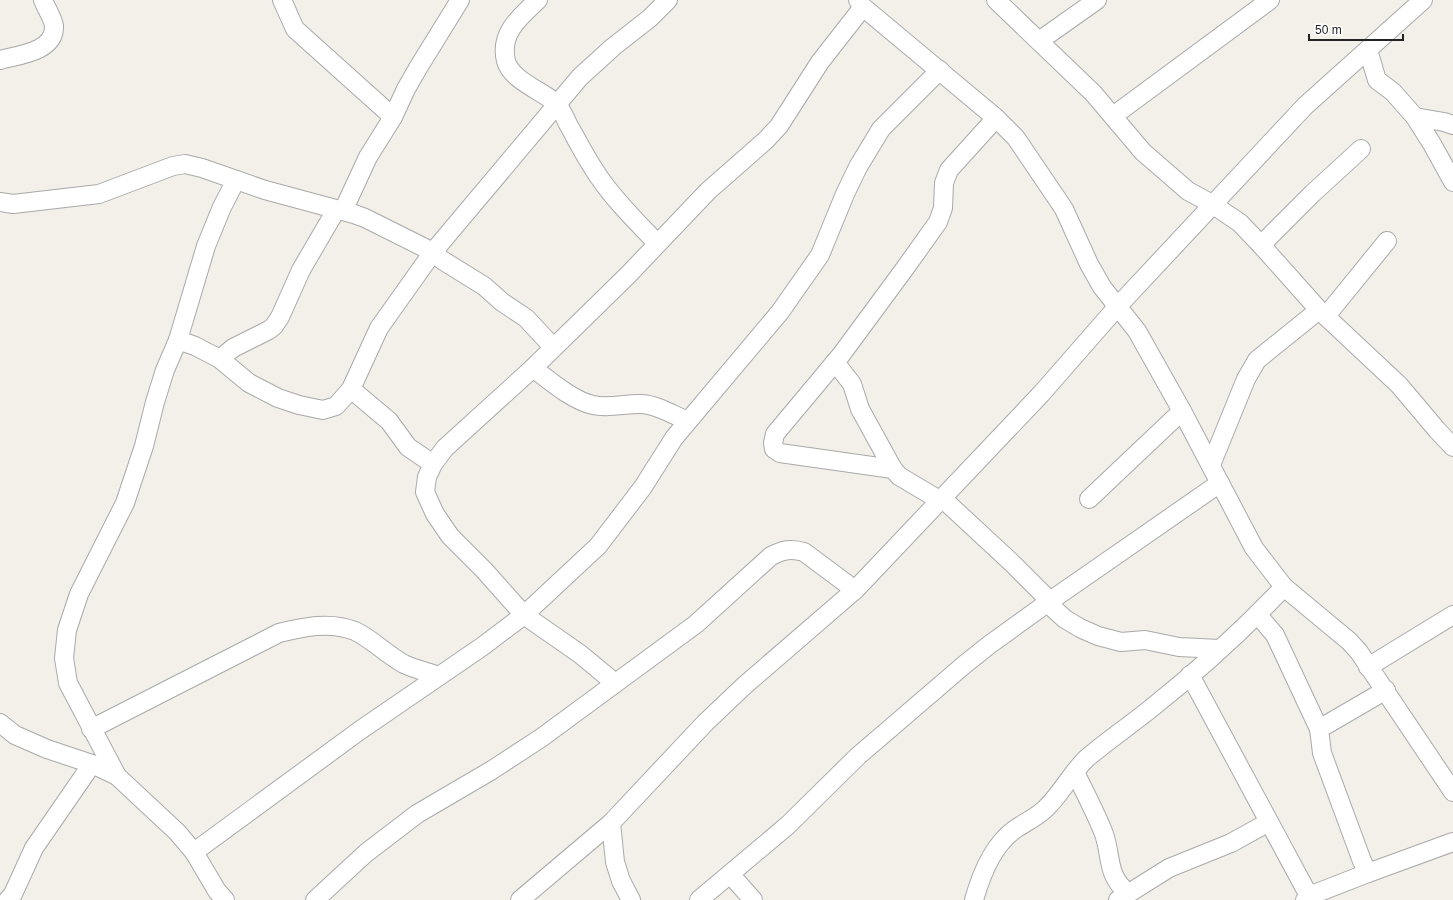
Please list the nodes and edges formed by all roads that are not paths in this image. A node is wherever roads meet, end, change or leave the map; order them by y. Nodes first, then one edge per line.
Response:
1 (43, 0) edge
2 (282, 0) edge
3 (460, 0) edge
4 (538, 0) edge
5 (668, 0) edge
6 (996, 0) edge
7 (1097, 0) edge
8 (1270, 0) edge
9 (1423, 0) edge
10 (861, 3) edge
11 (1039, 41) junction
12 (1368, 50) junction
13 (0, 60) edge
14 (940, 70) junction
15 (557, 104) junction
16 (1113, 116) junction
17 (393, 117) junction
18 (1415, 117) junction
19 (996, 118) junction
20 (1453, 125) edge
21 (1361, 148) dead end
22 (236, 180) junction
23 (1453, 182) edge
24 (1188, 191) junction
25 (0, 202) edge
26 (1212, 204) junction
27 (340, 211) junction
28 (1194, 224) junction
29 (1387, 241) dead end
30 (657, 243) junction
31 (1261, 245) junction
32 (433, 252) junction
33 (1118, 306) junction
34 (1323, 313) junction
35 (178, 340) junction
36 (553, 347) junction
37 (220, 359) junction
38 (835, 362) junction
39 (532, 368) junction
40 (351, 389) junction
41 (1182, 411) junction
42 (688, 422) junction
43 (1453, 447) edge
44 (433, 464) junction
45 (1211, 465) junction
46 (893, 469) junction
47 (1220, 483) junction
48 (1089, 499) dead end
49 (942, 500) junction
50 (1284, 587) junction
51 (855, 590) junction
52 (1050, 601) junction
53 (524, 615) junction
54 (1258, 615) junction
55 (1453, 615) edge
56 (1220, 649) junction
57 (1368, 667) junction
58 (1190, 675) junction
59 (439, 676) junction
60 (615, 683) junction
61 (1386, 690) junction
62 (0, 723) edge
63 (91, 729) junction
64 (1319, 729) junction
65 (92, 764) junction
66 (1075, 772) junction
67 (117, 776) junction
68 (1453, 792) edge
69 (1269, 822) junction
70 (611, 823) junction
71 (1453, 842) edge
72 (194, 852) junction
73 (1368, 873) junction
74 (730, 874) junction
75 (1123, 897) edge
76 (1307, 898) edge
77 (8, 900) edge
78 (225, 900) edge
79 (315, 900) edge
80 (520, 900) edge
81 (631, 900) edge
82 (699, 900) edge
83 (753, 900) edge
84 (974, 900) edge

1 - 13 street
2 - 17 street
3 - 17 street
4 - 15 street
5 - 15 street
6 - 11 street
7 - 11 street
8 - 16 street
9 - 12 street
10 - 14 street
10 - 30 street
11 - 16 street
12 - 18 street
12 - 26 street
14 - 19 street
14 - 42 street
15 - 30 street
15 - 32 street
16 - 24 street
17 - 27 street
18 - 20 street
18 - 23 street
19 - 33 street
19 - 38 street
21 - 31 street
22 - 25 street
22 - 27 street
22 - 35 street
24 - 26 street
24 - 28 street
26 - 28 street
26 - 31 street
27 - 32 street
27 - 37 street
28 - 33 street
29 - 34 street
30 - 36 street
31 - 34 street
32 - 36 street
32 - 40 street
33 - 41 street
33 - 49 street
34 - 43 street
34 - 45 street
35 - 37 street
35 - 63 street
36 - 39 street
37 - 40 street
38 - 46 street
38 - 46 street
39 - 42 street
39 - 44 street
40 - 44 street
41 - 45 street
41 - 48 street
42 - 53 street
44 - 53 street
45 - 47 street
46 - 49 street
47 - 50 street
47 - 52 street
49 - 51 street
49 - 52 street
50 - 54 street
50 - 57 street
51 - 60 street
51 - 70 street
52 - 56 street
52 - 74 street
53 - 59 street
53 - 60 street
54 - 56 street
54 - 64 street
55 - 57 street
56 - 58 street
57 - 61 street
58 - 66 street
58 - 69 street
59 - 63 street
59 - 72 street
60 - 79 street
61 - 64 street
61 - 68 street
62 - 65 street
63 - 67 street
64 - 73 street
65 - 67 street
65 - 77 street
66 - 75 street
66 - 84 street
67 - 72 street
69 - 75 street
69 - 76 street
70 - 80 street
70 - 81 street
71 - 73 street
72 - 78 street
73 - 76 street
74 - 82 street
74 - 83 street

